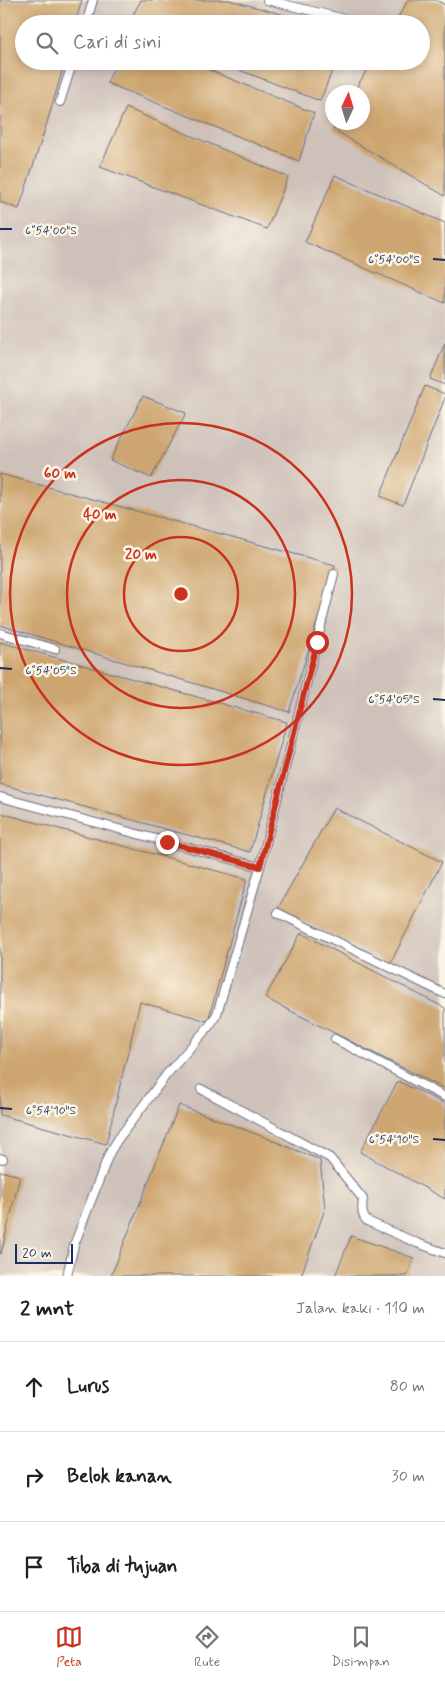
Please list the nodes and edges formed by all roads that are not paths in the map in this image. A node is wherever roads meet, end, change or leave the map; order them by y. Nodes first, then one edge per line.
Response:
1 (93, 0) edge
2 (267, 0) edge
3 (89, 15) edge
4 (328, 15) edge
5 (70, 70) edge
6 (60, 102) dead end
7 (334, 574) dead end
8 (0, 634) edge
9 (55, 649) dead end
10 (0, 796) edge
11 (260, 867) junction
12 (278, 914) dead end
13 (445, 994) edge
14 (335, 1040) dead end
15 (201, 1089) dead end
16 (445, 1097) edge
17 (445, 1252) edge
18 (67, 1276) edge

1 - 3 lane
2 - 4 lane
5 - 6 lane
7 - 11 lane
8 - 9 lane
10 - 11 lane
11 - 18 lane
12 - 13 lane
14 - 16 lane
15 - 17 lane

